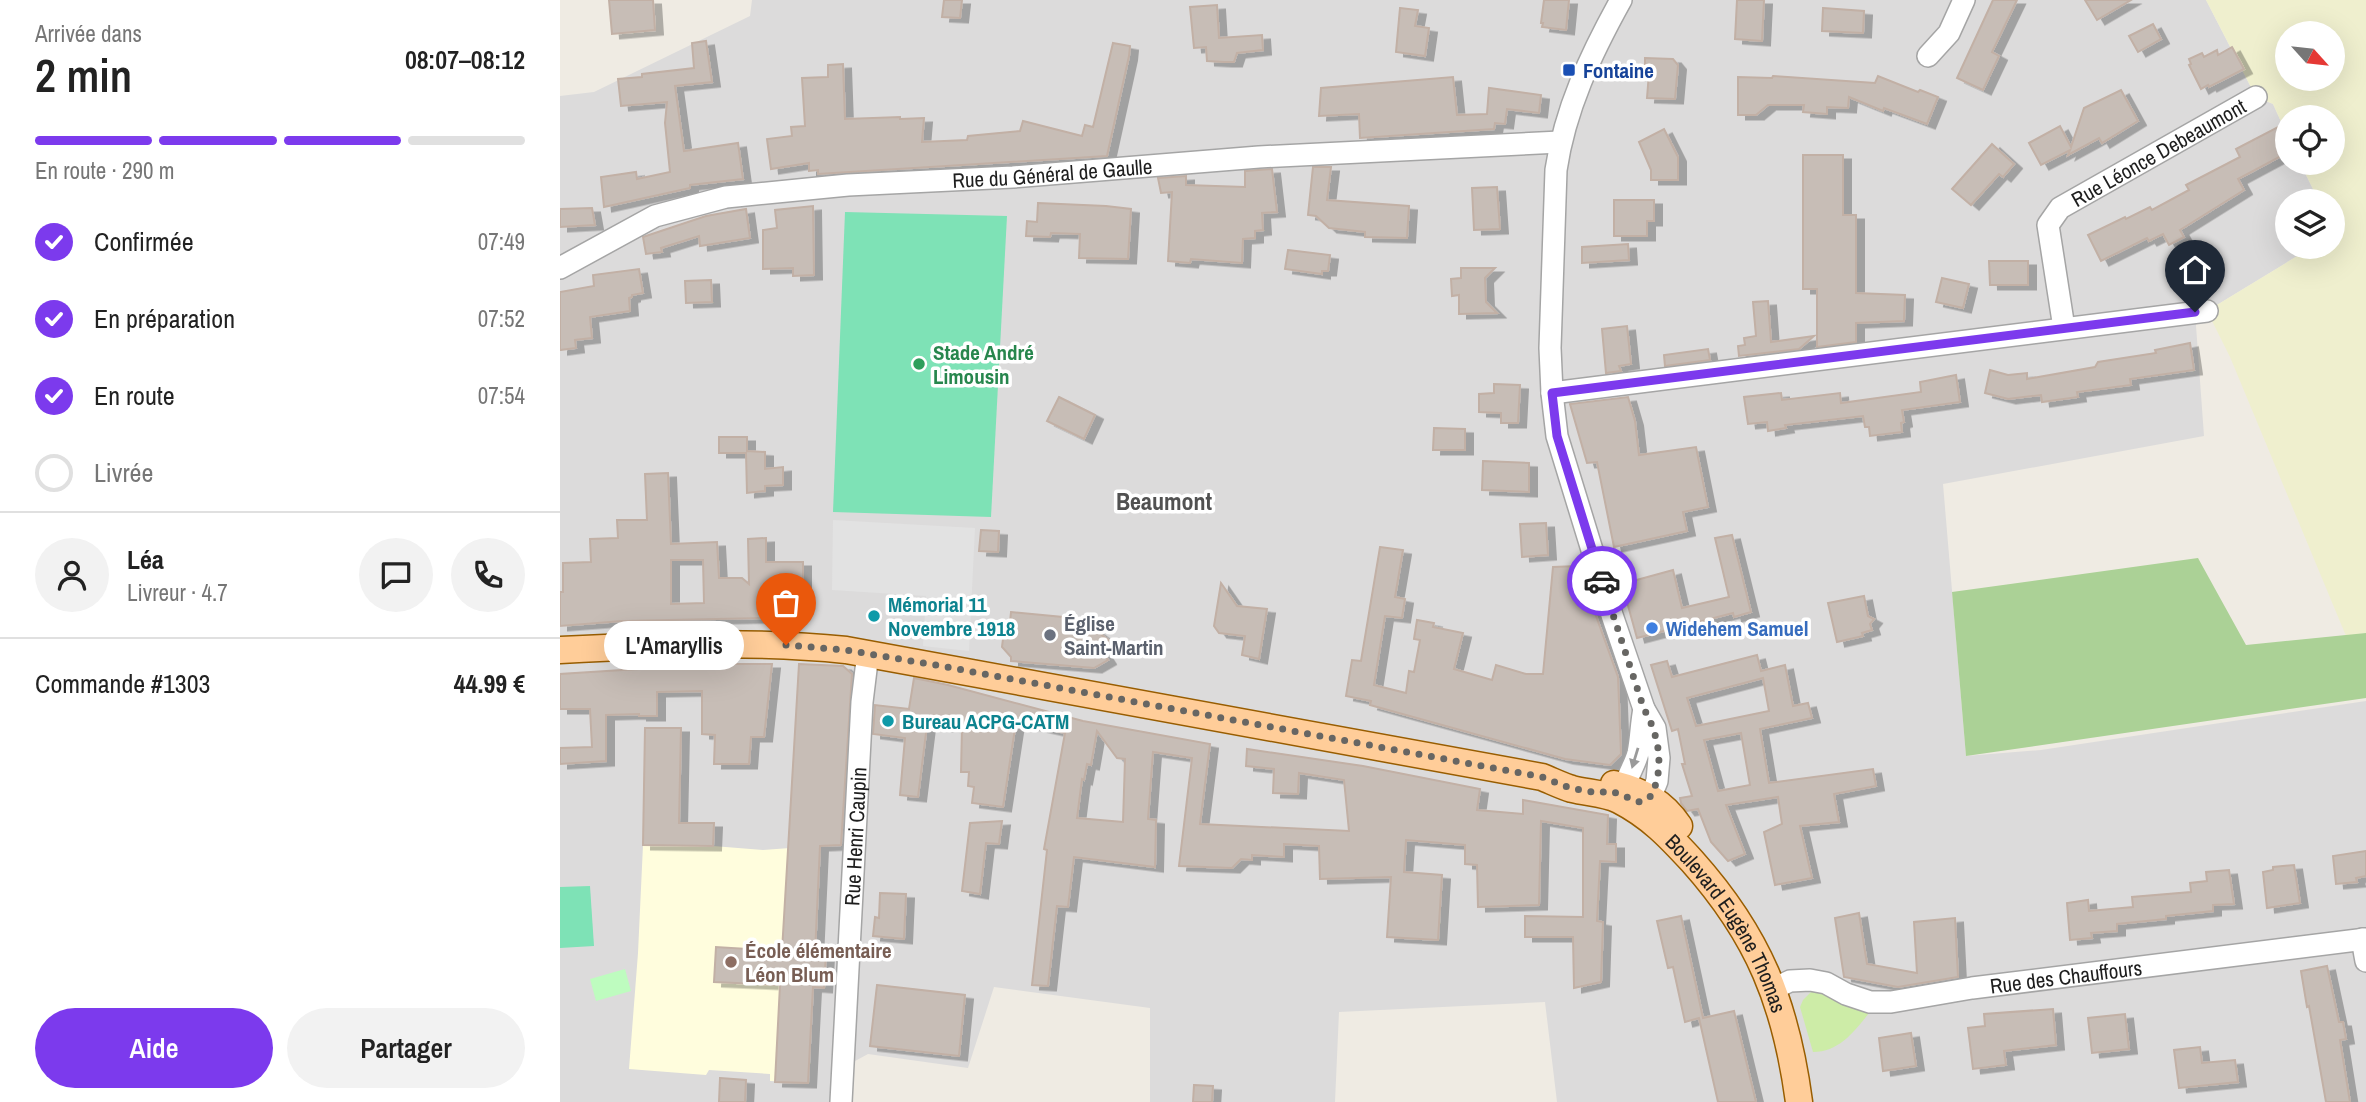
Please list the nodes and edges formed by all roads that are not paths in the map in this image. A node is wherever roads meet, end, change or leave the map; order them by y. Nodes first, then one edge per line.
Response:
1 (1621, 0) edge
2 (1964, 0) edge
3 (1928, 55) dead end
4 (2256, 97) dead end
5 (1560, 142) junction
6 (560, 268) edge
7 (2207, 311) dead end
8 (2064, 328) junction
9 (1552, 393) junction
10 (560, 650) edge
11 (868, 653) junction
12 (1644, 709) junction
13 (1542, 777) junction
14 (1641, 803) junction
15 (2364, 939) edge
16 (2366, 961) edge
17 (1778, 987) junction
18 (841, 1102) edge
19 (1799, 1102) edge

1 - 5 street
2 - 3 street
4 - 8 street, Rue Léonce Debeaumont
5 - 6 street, Rue du Général de Gaulle
5 - 9 street
7 - 8 street
8 - 9 street
9 - 12 street
10 - 11 main road
11 - 13 main road
11 - 18 street, Rue Henri Caupin
12 -> 14 street
12 - 14 street
13 - 14 main road
13 - 14 main road
14 - 17 main road, Boulevard Eugène Thomas
15 - 16 street
15 - 17 street, Rue des Chauffours
17 - 19 main road, Boulevard Eugène Thomas

